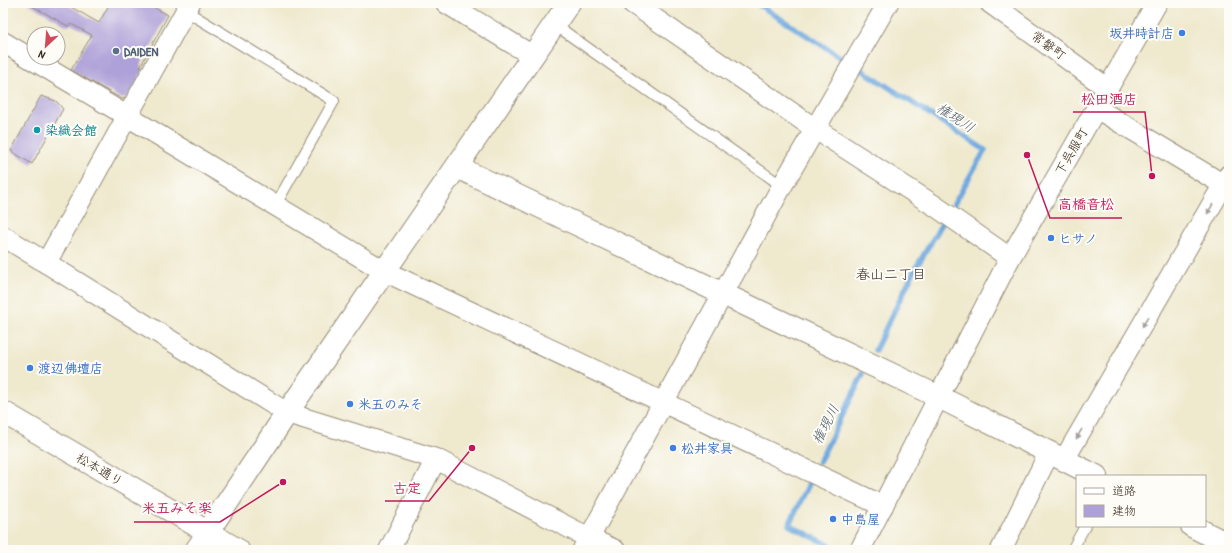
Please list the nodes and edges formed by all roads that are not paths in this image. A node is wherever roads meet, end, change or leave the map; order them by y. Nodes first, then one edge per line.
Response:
1 (446, 3) edge
2 (569, 3) edge
3 (632, 3) edge
4 (888, 3) edge
5 (990, 3) edge
6 (1156, 3) edge
7 (188, 7) edge
8 (554, 24) junction
9 (3, 42) edge
10 (533, 56) junction
11 (1107, 88) junction
12 (1096, 108) junction
13 (127, 116) junction
14 (814, 128) junction
15 (457, 167) junction
16 (1227, 183) edge
17 (782, 186) junction
18 (275, 206) junction
19 (3, 236) edge
20 (1010, 258) junction
21 (46, 263) junction
22 (384, 271) junction
23 (723, 295) junction
24 (939, 397) junction
25 (664, 402) junction
26 (3, 412) edge
27 (288, 413) junction
28 (1057, 457) junction
29 (436, 459) junction
30 (1094, 475) edge
31 (883, 506) junction
32 (1084, 527) edge
33 (1194, 527) edge
34 (201, 542) edge
35 (585, 544) edge
36 (1229, 545) edge
37 (238, 550) edge
38 (389, 550) edge
39 (615, 550) edge
40 (860, 550) edge
41 (1000, 550) edge
42 (1072, 550) edge

1 - 10 street
2 - 8 street
3 - 14 street
4 - 14 street
5 - 11 street, 常磐町
6 - 11 street, 下呉服町
7 - 13 street
7 - 18 lane
8 - 10 street
8 - 17 lane
9 - 13 street
10 - 15 street
11 - 12 street, 下呉服町
12 - 16 street
12 - 20 street, 下呉服町
13 - 18 street
13 - 21 street
14 - 17 street
14 - 20 street
15 - 22 street
15 - 23 street
16 -> 28 street
17 - 23 street
18 - 22 street
19 - 21 street
20 - 24 street, 下呉服町
21 - 27 street
22 - 25 street
22 - 27 street
23 - 24 street
23 - 25 street
24 - 28 street
24 - 31 street, 下呉服町
25 - 31 street
25 - 35 street
26 - 34 street, 松本通り
27 - 29 street
27 - 34 street
28 - 30 street
28 - 41 street
29 - 35 street
29 - 38 street
31 - 40 street, 下呉服町
32 - 42 lane
33 - 36 street
34 - 37 street, 松本通り
35 - 39 street

